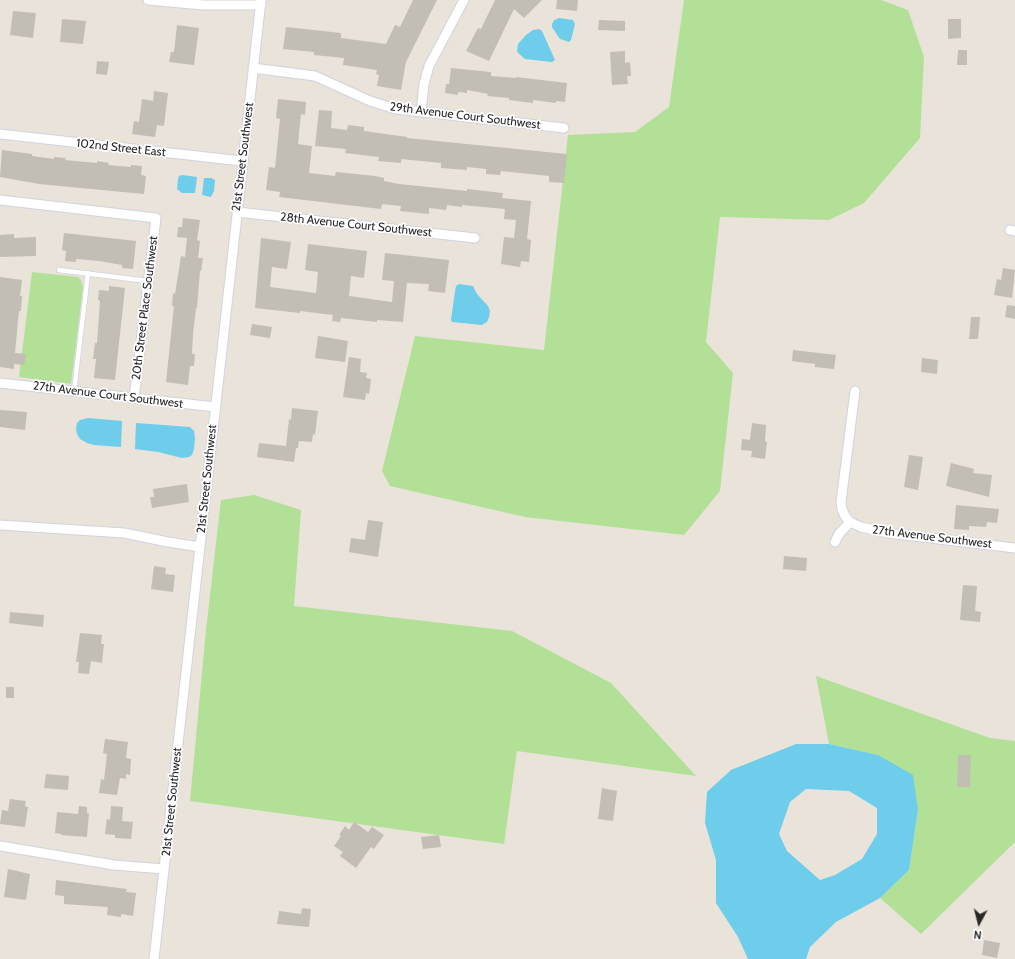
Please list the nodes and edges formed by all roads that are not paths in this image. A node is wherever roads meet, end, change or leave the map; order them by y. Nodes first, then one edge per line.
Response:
1 (148, 0) edge
2 (464, 0) edge
3 (261, 3) edge
4 (253, 68) junction
5 (421, 112) junction
6 (564, 128) dead end
7 (0, 134) edge
8 (242, 161) junction
9 (0, 200) edge
10 (237, 212) junction
11 (475, 238) dead end
12 (59, 270) dead end
13 (88, 273) junction
14 (148, 281) junction
15 (0, 383) edge
16 (74, 391) junction
17 (854, 391) dead end
18 (134, 398) junction
19 (215, 408) junction
20 (850, 522) junction
21 (0, 525) edge
22 (835, 542) dead end
23 (200, 547) junction
24 (1015, 548) edge
25 (0, 846) edge
26 (164, 869) junction
27 (154, 959) edge

1 - 3 street
2 - 5 street
3 - 4 street, 21st Street Southwest
4 - 5 street, 29th Avenue Court Southwest
4 - 8 street, 21st Street Southwest
5 - 6 street, 29th Avenue Court Southwest
7 - 8 street, 102nd Street East
8 - 10 street, 21st Street Southwest
9 - 14 street, 20th Street Place Southwest
10 - 11 street, 28th Avenue Court Southwest
10 - 19 street, 21st Street Southwest
12 - 13 lane
13 - 14 lane
13 - 16 lane
14 - 18 street, 20th Street Place Southwest
15 - 16 street, 27th Avenue Court Southwest
16 - 18 street, 27th Avenue Court Southwest
17 - 20 street
18 - 19 street, 27th Avenue Court Southwest
19 - 23 street, 21st Street Southwest
20 - 22 street
20 - 24 street, 27th Avenue Southwest
21 - 23 street
23 - 26 street, 21st Street Southwest
25 - 26 street
26 - 27 street, 21st Street Southwest

